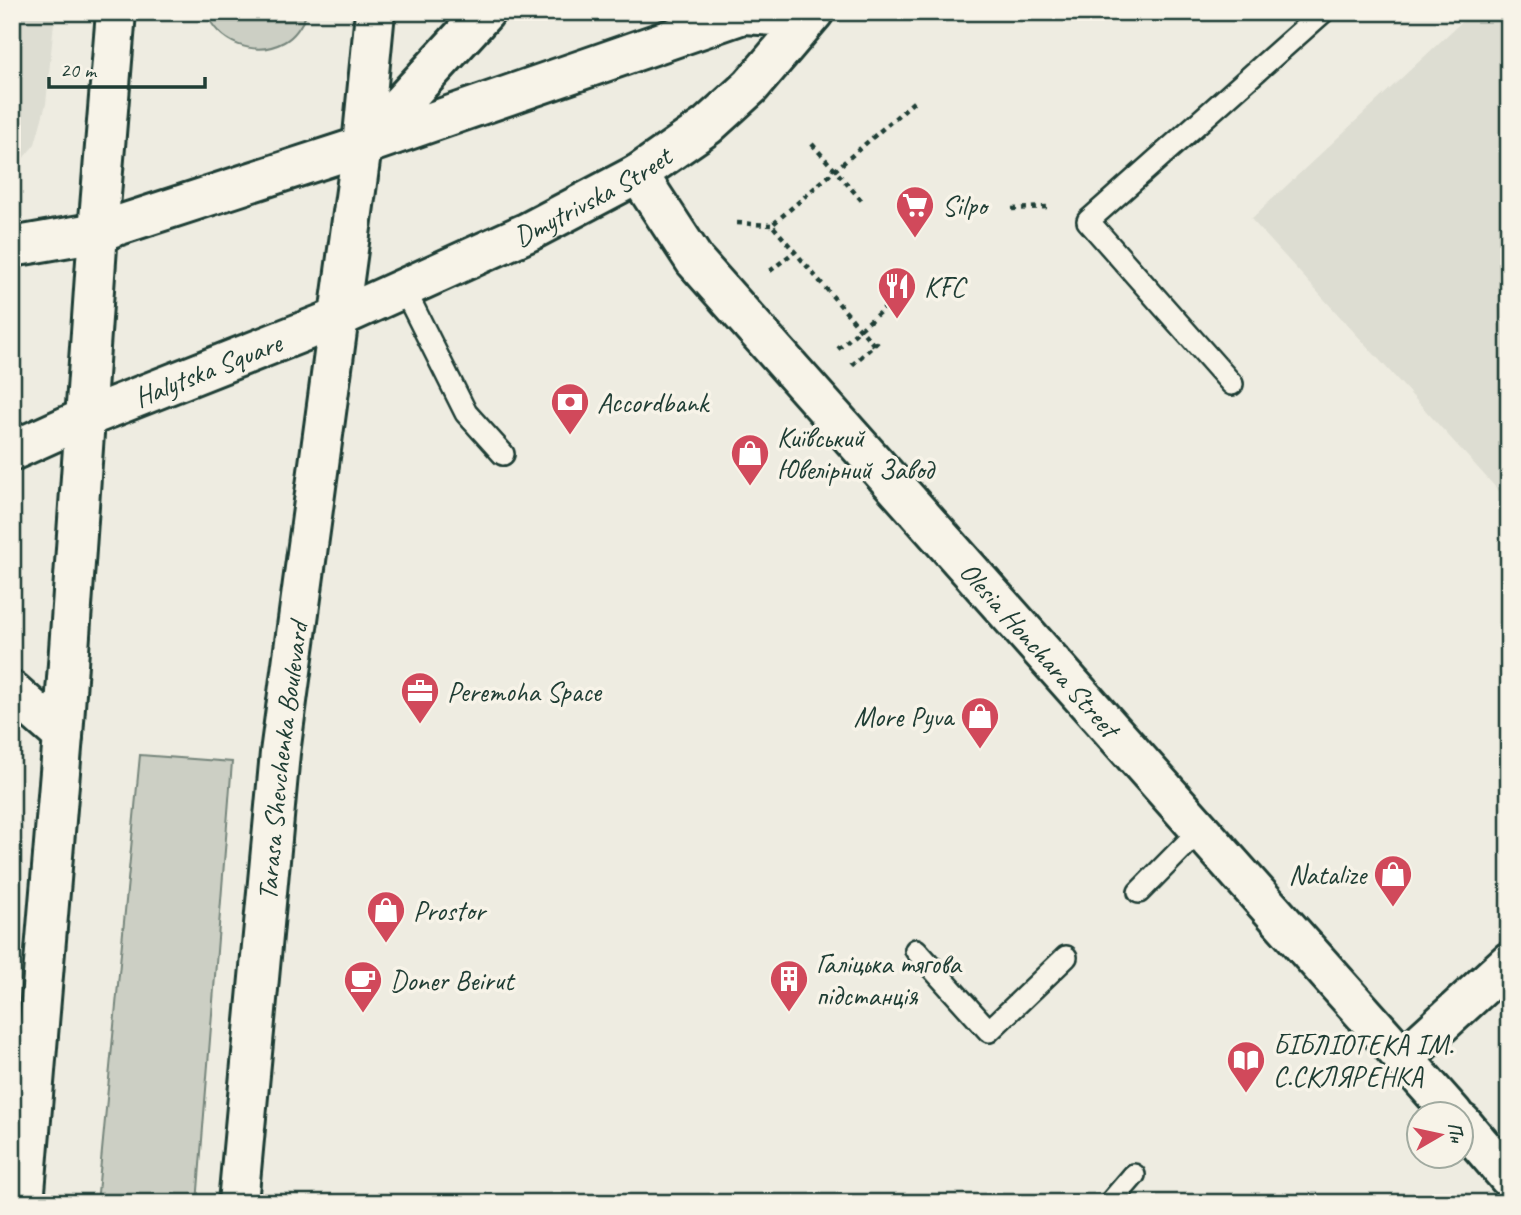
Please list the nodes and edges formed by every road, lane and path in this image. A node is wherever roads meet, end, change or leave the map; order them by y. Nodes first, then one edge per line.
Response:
1 (116, 12) edge
2 (375, 12) edge
3 (485, 12) edge
4 (1323, 12) edge
5 (741, 13) edge
6 (811, 15) edge
7 (916, 99) dead end
8 (812, 144) dead end
9 (362, 146) junction
10 (834, 170) junction
11 (638, 174) junction
12 (862, 201) dead end
13 (1047, 207) dead end
14 (1012, 209) dead end
15 (737, 223) dead end
16 (772, 225) junction
17 (97, 232) junction
18 (12, 247) edge
19 (794, 252) junction
20 (770, 271) dead end
21 (404, 289) junction
22 (905, 305) dead end
23 (338, 318) junction
24 (860, 329) junction
25 (881, 339) dead end
26 (874, 345) junction
27 (838, 349) dead end
28 (852, 365) dead end
29 (1232, 384) dead end
30 (87, 418) junction
31 (12, 451) edge
32 (503, 454) dead end
33 (12, 691) edge
34 (63, 736) junction
35 (1201, 829) junction
36 (1139, 892) dead end
37 (916, 950) dead end
38 (1066, 957) dead end
39 (1509, 962) edge
40 (1404, 1058) junction
41 (1441, 1100) edge
42 (1476, 1140) edge
43 (1133, 1175) dead end
44 (1509, 1178) edge
45 (24, 1203) edge
46 (238, 1203) edge
47 (1111, 1203) edge

1 - 17 main road, Halytska Square
2 - 9 main road
3 - 9 main road
4 - 29 lane
5 - 6 main road, Dmytrivska Street
5 - 9 main road, Dmytrivska Street
6 - 11 main road, Dmytrivska Street
7 - 10 path
8 - 10 path
9 - 17 main road
9 - 23 main road
10 - 12 path
10 - 16 path
11 - 21 main road, Dmytrivska Street
11 - 35 main road, Olesia Honchara Street
13 - 14 path
15 - 16 path
16 - 19 path
17 - 18 main road
17 - 30 main road, Halytska Square
19 - 20 path
19 - 24 path
21 - 23 main road, Dmytrivska Street
21 - 32 lane
22 - 24 path
23 - 30 main road, Halytska Square
23 - 46 main road, Tarasa Shevchenka Boulevard
24 - 26 path
24 - 27 path
25 - 26 path
26 - 28 path
30 - 31 main road
30 - 34 main road
33 - 34 main road
34 - 45 main road
35 - 36 lane
35 - 40 main road, Olesia Honchara Street
37 - 38 lane
39 - 40 main road
40 - 41 main road, Olesia Honchara Street
42 - 44 main road
43 - 47 lane

